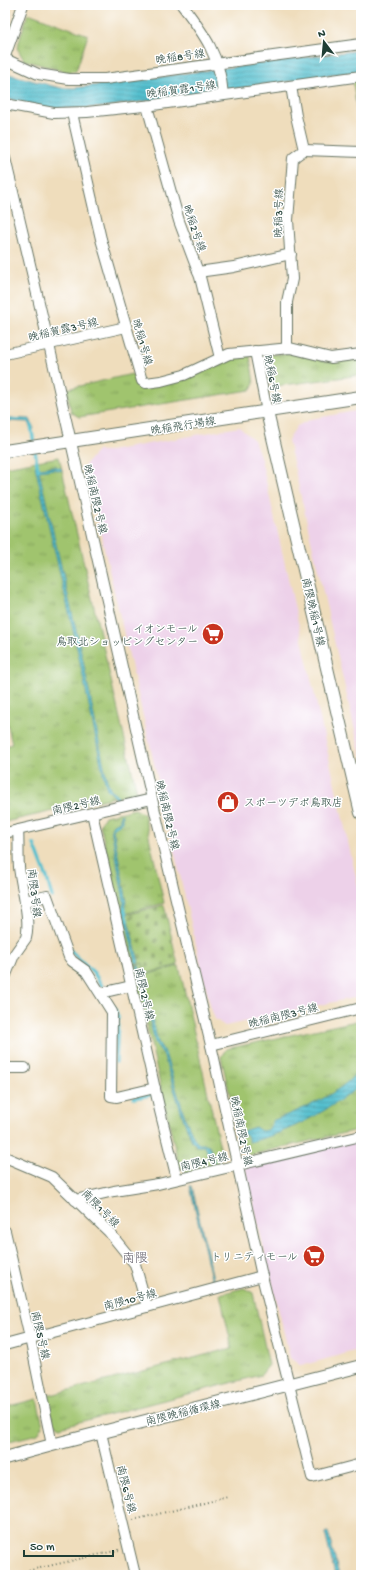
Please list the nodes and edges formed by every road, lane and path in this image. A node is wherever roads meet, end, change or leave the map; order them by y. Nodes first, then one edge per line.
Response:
1 (23, 5) edge
2 (182, 5) edge
3 (361, 44) edge
4 (5, 58) edge
5 (218, 65) junction
6 (361, 76) edge
7 (291, 86) junction
8 (222, 94) junction
9 (5, 104) edge
10 (147, 106) junction
11 (72, 113) junction
12 (304, 150) junction
13 (361, 152) edge
14 (5, 158) edge
15 (290, 254) junction
16 (198, 272) junction
17 (126, 327) junction
18 (49, 345) junction
19 (287, 348) junction
20 (255, 351) junction
21 (5, 354) edge
22 (361, 354) edge
23 (220, 358) junction
24 (361, 398) edge
25 (267, 412) junction
26 (70, 442) junction
27 (5, 451) edge
28 (152, 799) junction
29 (92, 813) junction
30 (361, 813) edge
31 (18, 830) junction
32 (5, 833) edge
33 (25, 901) junction
34 (5, 977) edge
35 (131, 986) junction
36 (101, 993) junction
37 (361, 1008) edge
38 (211, 1045) junction
39 (5, 1068) edge
40 (25, 1068) dead end
41 (155, 1088) junction
42 (361, 1136) edge
43 (5, 1157) edge
44 (237, 1165) junction
45 (177, 1179) junction
46 (76, 1200) junction
47 (5, 1231) edge
48 (262, 1276) junction
49 (148, 1307) junction
50 (30, 1338) junction
51 (5, 1345) edge
52 (361, 1366) edge
53 (288, 1385) junction
54 (101, 1433) junction
55 (52, 1445) junction
56 (5, 1458) edge
57 (361, 1464) edge
58 (229, 1497) dead end
59 (123, 1522) junction
60 (129, 1548) junction
61 (9, 1575) edge
62 (135, 1575) edge

1 - 4 street
2 - 5 street
3 - 5 street, 晩稲8号線
4 - 5 street, 晩稲8号線
5 - 8 street
6 - 7 street, 晩稲賀露1号線
7 - 8 street, 晩稲賀露1号線
7 - 12 street
8 - 10 street, 晩稲賀露1号線
9 - 11 street, 晩稲賀露1号線
10 - 11 street, 晩稲賀露1号線
10 - 16 street, 晩稲2号線
11 - 17 street, 晩稲1号線
12 - 13 street
12 - 15 street, 晩稲3号線
14 - 18 street, 晩稲南隈2号線
15 - 16 street
15 - 19 street, 晩稲3号線
16 - 23 street, 晩稲2号線
17 - 18 street, 晩稲賀露3号線
17 - 23 street, 晩稲1号線
18 - 21 street, 晩稲賀露3号線
18 - 26 street, 晩稲南隈2号線
19 - 20 street, 晩稲1号線
19 - 22 street, 晩稲1号線
20 - 23 street, 晩稲1号線
20 - 25 street, 晩稲6号線
24 - 25 street, 晩稲飛行場線
25 - 26 street, 晩稲飛行場線
25 - 30 street, 南隈晩稲1号線
26 - 27 street, 晩稲飛行場線
26 - 28 street, 晩稲南隈2号線
28 - 29 street, 南隈2号線
28 - 38 street, 晩稲南隈2号線
29 - 31 street, 南隈2号線
29 - 35 street, 南隈12号線
31 - 32 street, 南隈2号線
31 - 33 street, 南隈3号線
33 - 34 street, 南隈3号線
33 - 36 street
35 - 36 street
35 - 41 street, 南隈12号線
36 - 41 street
37 - 38 street, 晩稲南隈3号線
38 - 44 street, 晩稲南隈2号線
39 - 40 street
41 - 45 street, 南隈12号線
42 - 44 street, 南隈4号線
43 - 46 street, 南隈1号線
44 - 45 street, 南隈4号線
44 - 48 street, 晩稲南隈2号線
45 - 46 street, 南隈4号線
46 - 49 street, 南隈1号線
47 - 50 street, 南隈5号線
48 - 49 street, 南隈10号線
48 - 53 street, 晩稲南隈2号線
49 - 50 street, 南隈10号線
50 - 51 street, 南隈10号線
50 - 55 street, 南隈5号線
52 - 53 street, 南隈晩稲循環線
53 - 54 street, 南隈晩稲循環線
53 - 57 street, 晩稲南隈2号線
54 - 55 street, 南隈晩稲循環線
54 - 59 street, 南隈6号線
55 - 56 street, 南隈晩稲循環線
58 - 59 path
59 - 60 street, 南隈6号線
60 - 61 path
60 - 62 street, 南隈6号線

